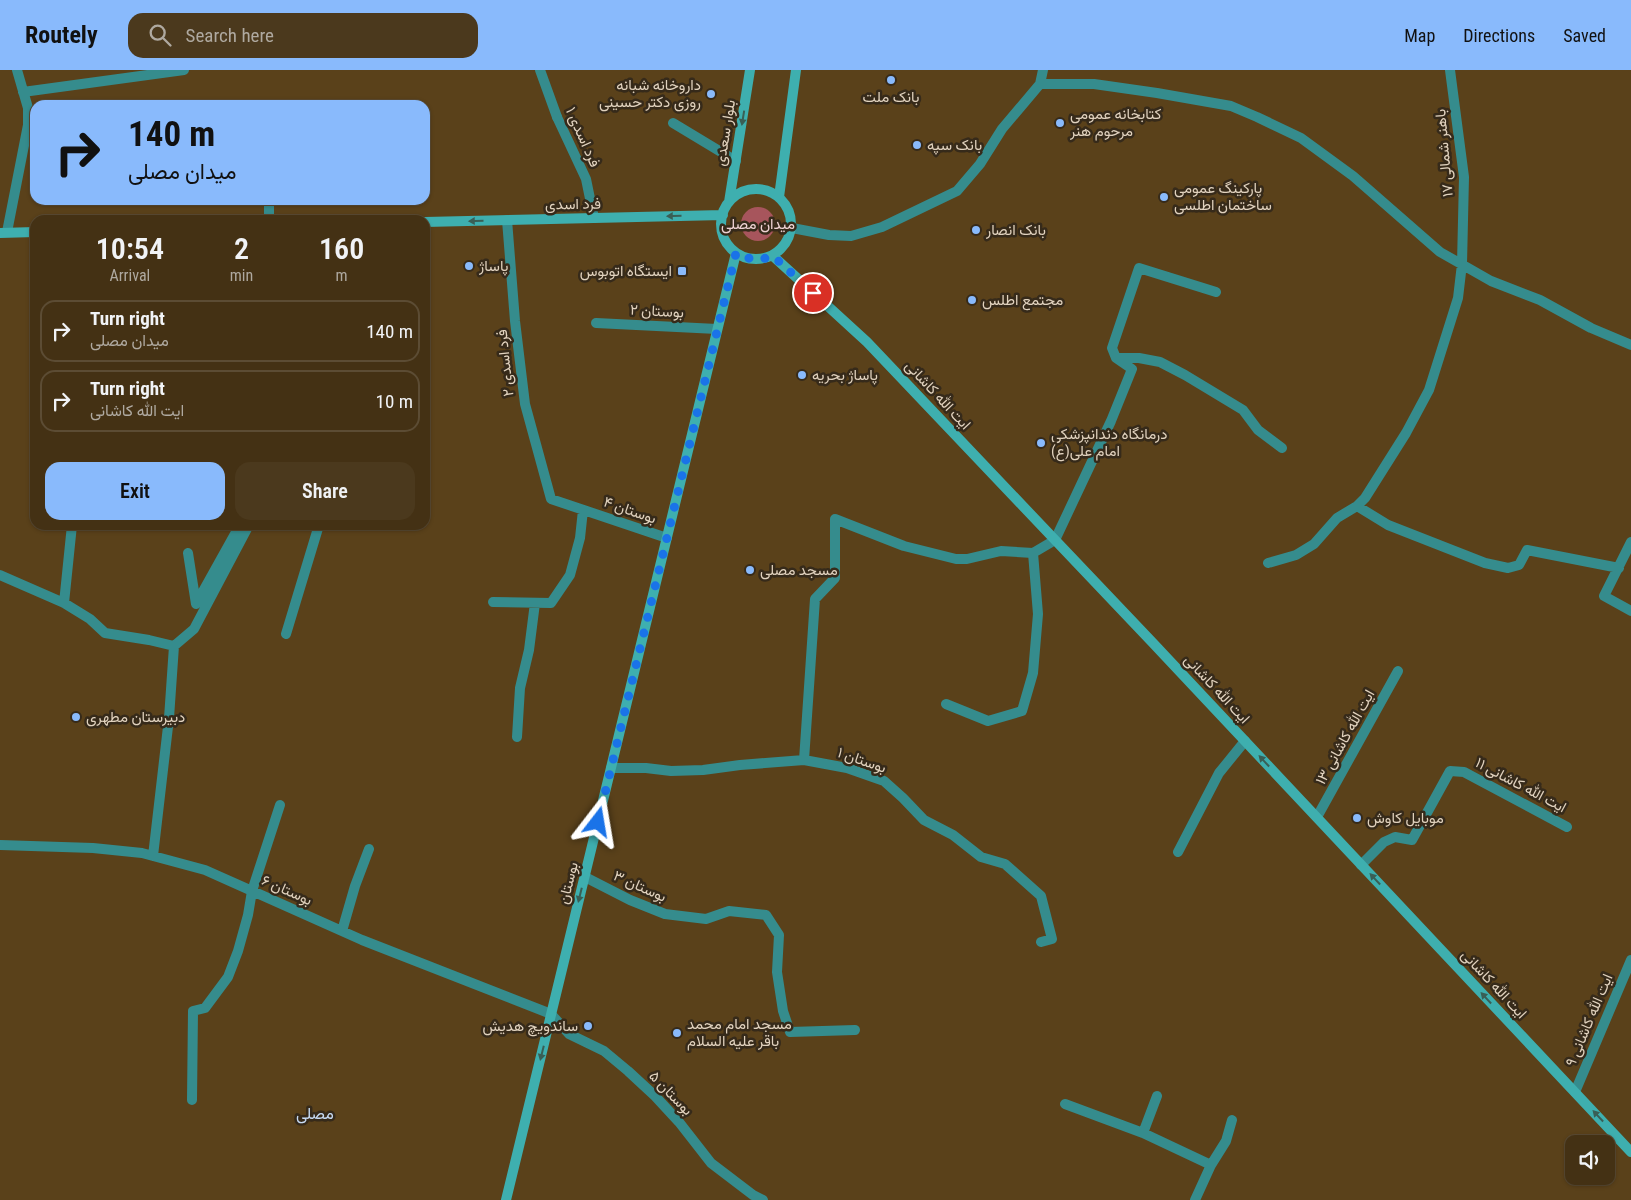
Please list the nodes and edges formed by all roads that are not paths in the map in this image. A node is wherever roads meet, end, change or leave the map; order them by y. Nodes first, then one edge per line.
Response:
1 (18, 70) edge
2 (184, 70) edge
3 (540, 70) edge
4 (750, 70) edge
5 (796, 70) edge
6 (1043, 70) edge
7 (1450, 70) edge
8 (1040, 84) junction
9 (23, 92) junction
10 (673, 123) dead end
11 (736, 162) junction
12 (779, 197) junction
13 (729, 202) junction
14 (722, 215) junction
15 (594, 218) junction
16 (507, 220) junction
17 (430, 222) edge
18 (792, 228) junction
19 (3, 232) edge
20 (30, 232) edge
21 (736, 253) junction
22 (773, 256) junction
23 (1462, 264) junction
24 (1216, 292) dead end
25 (596, 323) dead end
26 (717, 330) junction
27 (1631, 345) edge
28 (1116, 358) junction
29 (1282, 448) dead end
30 (551, 499) joint
31 (1357, 506) junction
32 (583, 510) junction
33 (71, 530) edge
34 (237, 530) edge
35 (246, 530) edge
36 (317, 530) edge
37 (667, 538) junction
38 (1055, 540) junction
39 (1631, 542) edge
40 (188, 552) dead end
41 (1033, 553) junction
42 (1268, 563) dead end
43 (1619, 568) junction
44 (0, 575) edge
45 (492, 602) dead end
46 (64, 603) junction
47 (535, 603) junction
48 (1631, 611) edge
49 (286, 634) dead end
50 (174, 646) junction
51 (1398, 671) dead end
52 (946, 704) dead end
53 (517, 737) dead end
54 (1245, 741) junction
55 (804, 760) junction
56 (611, 768) junction
57 (280, 805) dead end
58 (1317, 817) junction
59 (1567, 827) dead end
60 (0, 845) edge
61 (368, 850) dead end
62 (1178, 852) dead end
63 (153, 856) junction
64 (1361, 864) junction
65 (585, 876) junction
66 (252, 891) junction
67 (342, 931) junction
68 (1041, 942) dead end
69 (1631, 960) edge
70 (551, 1014) junction
71 (855, 1030) dead end
72 (1575, 1092) junction
73 (1157, 1096) dead end
74 (192, 1100) dead end
75 (1065, 1104) dead end
76 (1232, 1120) dead end
77 (1143, 1133) junction
78 (1631, 1152) edge
79 (1211, 1165) junction
80 (506, 1200) edge
81 (763, 1200) edge
82 (1195, 1200) edge

1 - 9 street
2 - 9 street
3 - 15 street, فرد اسدی ۱
4 -> 11 main road, بلوار سعدی
5 - 12 main road
6 - 8 street
7 - 23 street, باهنر شمالی ۱۷
8 - 18 street
8 - 23 street
9 - 19 street
10 - 11 street
11 - 13 main road, بلوار سعدی
12 - 13 main road
12 - 18 main road
13 - 14 main road
14 -> 15 main road, فرد اسدی
14 - 21 main road
15 - 16 main road, فرد اسدی
16 -> 17 main road, فرد اسدی
16 - 30 street, فرد اسدی ۲
18 - 22 main road
19 - 20 main road
21 - 22 main road
21 - 26 main road, بوستان
22 - 38 main road, ایت الله کاشانی
23 - 27 street
23 - 31 street, باهنر شمالی ۱۷
24 - 28 street
25 - 26 street, بوستان ۲
26 - 37 main road, بوستان
28 - 29 street
28 - 38 street
30 - 32 street, بوستان ۴
31 - 42 street
31 - 43 street
32 - 37 street, بوستان ۴
32 - 47 street, بوستان ۴
33 - 46 street
34 - 40 street
35 - 50 street
36 - 49 street
37 - 56 main road, بوستان
38 - 41 street
38 - 54 main road, ایت الله کاشانی
39 - 43 street
41 - 52 street
41 - 55 street
43 - 48 street
44 - 46 street
45 - 47 street, بوستان ۴
46 - 50 street
47 - 53 street
50 - 63 street
51 - 58 street, ایت الله کاشانی ۱۳
58 -> 54 main road, ایت الله کاشانی
54 - 62 street
55 - 56 street, بوستان ۱
55 - 68 street, بوستان ۱
56 - 65 main road, بوستان
57 - 66 street
58 - 64 main road, ایت الله کاشانی
59 - 64 street, ایت الله کاشانی ۱۱
60 - 63 street, بوستان ۶
61 - 67 street
63 - 66 street, بوستان ۶
72 -> 64 main road, ایت الله کاشانی
65 -> 70 main road, بوستان
65 - 71 street, بوستان ۳
66 - 67 street, بوستان ۶
66 - 74 street
67 - 70 street, بوستان ۶
69 - 72 street, ایت الله کاشانی ۹
70 -> 80 main road, بوستان
70 - 81 street, بوستان ۵
78 -> 72 main road, ایت الله کاشانی
73 - 77 street
75 - 77 street
76 - 79 street
77 - 79 street
79 - 82 street

